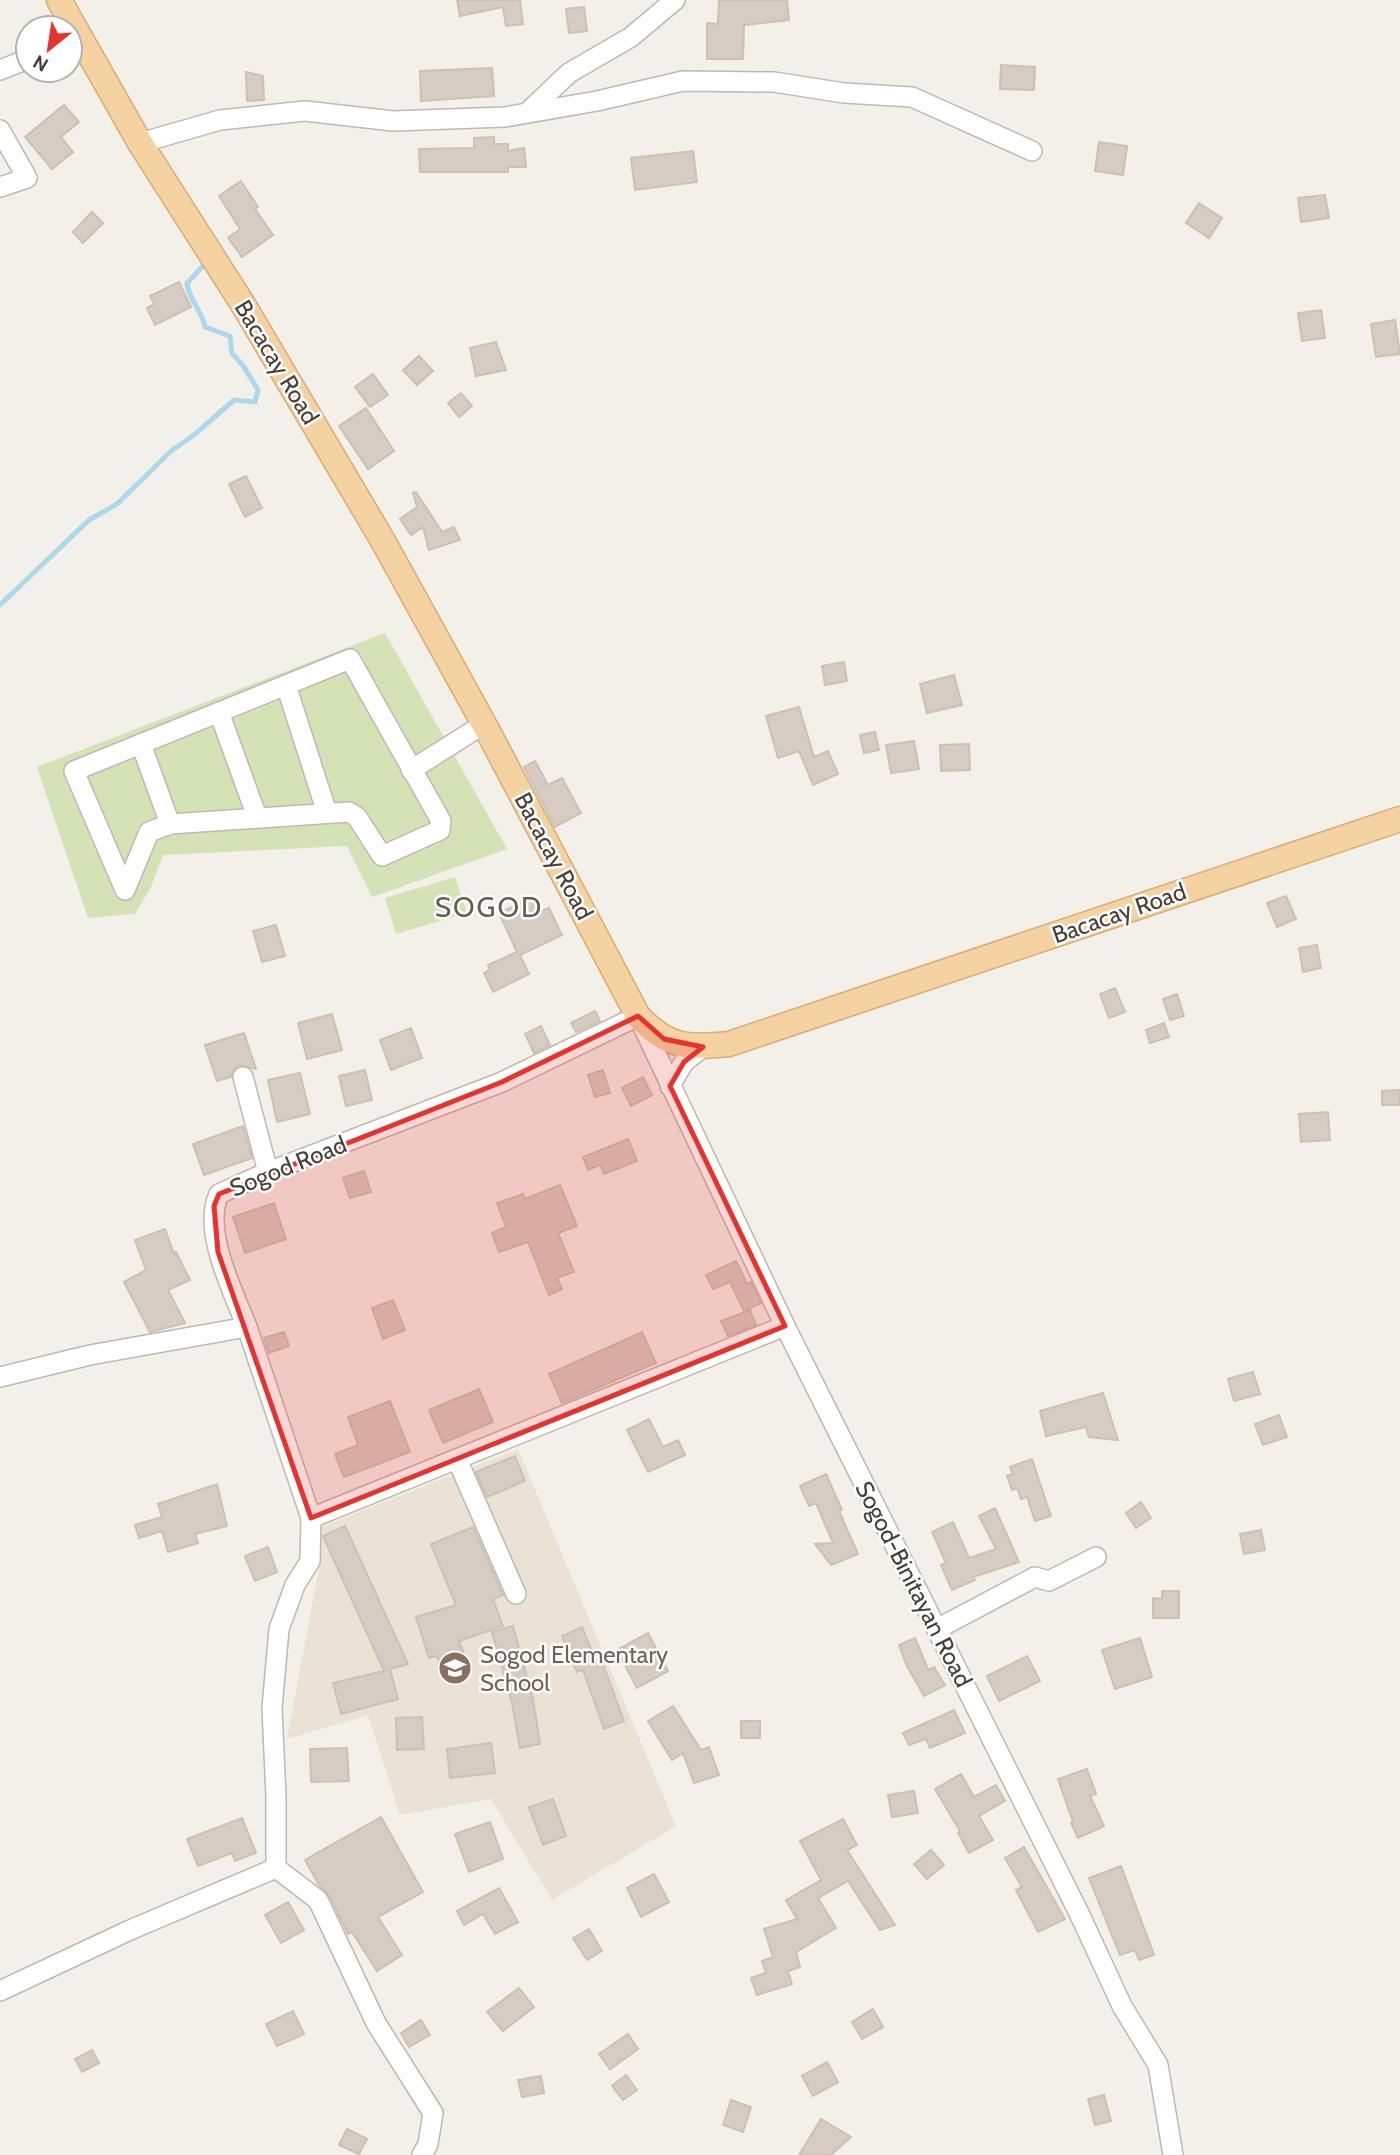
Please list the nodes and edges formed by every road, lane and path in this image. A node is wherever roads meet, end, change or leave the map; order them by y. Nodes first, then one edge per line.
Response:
1 (675, 0) edge
2 (84, 52) edge
3 (527, 113) junction
4 (0, 130) edge
5 (140, 143) junction
6 (1032, 151) dead end
7 (0, 187) edge
8 (286, 685) junction
9 (219, 712) junction
10 (484, 724) junction
11 (141, 744) junction
12 (411, 770) junction
13 (327, 813) junction
14 (257, 817) junction
15 (1400, 818) edge
16 (170, 824) junction
17 (638, 1016) junction
18 (703, 1047) junction
19 (243, 1077) dead end
20 (670, 1086) junction
21 (268, 1172) junction
22 (247, 1326) junction
23 (785, 1326) junction
24 (0, 1377) edge
25 (457, 1459) junction
26 (311, 1518) junction
27 (1096, 1558) dead end
28 (516, 1594) dead end
29 (937, 1629) junction
30 (276, 1868) junction
31 (0, 1992) edge
32 (422, 2155) edge
33 (1173, 2155) edge

1 - 3 street
2 - 5 main road, Bacacay Road
3 - 5 street
3 - 6 street
4 - 7 street
5 - 10 main road, Bacacay Road
8 - 9 street
8 - 12 street
8 - 13 street
9 - 11 street
9 - 14 street
10 - 12 street
10 - 17 main road, Bacacay Road
11 - 16 street
11 - 16 street
12 - 13 street
13 - 14 street
14 - 16 street
15 - 18 main road, Bacacay Road
17 - 18 main road, Bacacay Road
17 - 20 street, Sogod-Binitayan Road
17 - 21 street, Sogod Road
18 - 20 street
19 - 21 street
20 - 23 street, Sogod-Binitayan Road
21 - 22 street, Sogod Road
22 - 24 street
22 - 26 street, Sogod Road
23 - 25 street
23 - 29 street, Sogod-Binitayan Road
25 - 26 street
25 - 28 street
26 - 30 street, Sogod Road
27 - 29 street
29 - 33 street, Sogod-Binitayan Road
30 - 31 street
30 - 32 street

